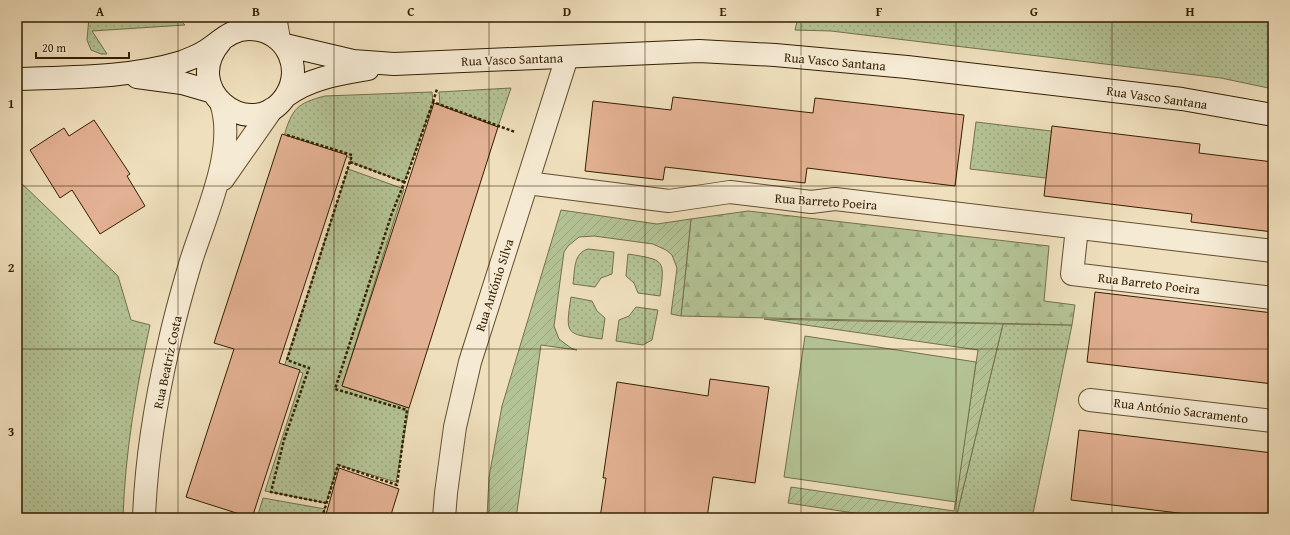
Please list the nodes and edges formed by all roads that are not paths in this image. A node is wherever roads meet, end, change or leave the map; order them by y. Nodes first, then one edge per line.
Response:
1 (274, 17) edge
2 (232, 30) edge
3 (282, 42) junction
4 (567, 57) junction
5 (394, 64) junction
6 (120, 75) junction
7 (17, 78) edge
8 (217, 98) junction
9 (279, 103) junction
10 (1273, 115) edge
11 (527, 183) junction
12 (208, 209) junction
13 (1077, 228) junction
14 (1273, 251) edge
15 (1273, 298) edge
16 (1090, 400) dead end
17 (1273, 421) edge
18 (144, 518) edge
19 (444, 518) edge

1 - 3 street
2 - 3 street, Rua Vasco Santana
2 - 6 street, Rua Vasco Santana
2 - 8 street
3 - 5 street, Rua Vasco Santana
3 - 9 street
4 - 5 street, Rua Vasco Santana
4 - 10 street, Rua Vasco Santana
4 - 11 street, Rua António Silva
5 - 9 street, Rua Vasco Santana
6 - 7 street, Rua Vasco Santana
6 - 8 street, Rua Vasco Santana
8 - 9 street, Rua Vasco Santana
8 - 12 street, Rua Beatriz Costa
9 - 12 street, Rua Beatriz Costa
11 - 13 street, Rua Barreto Poeira
11 - 19 street, Rua António Silva
12 - 18 street, Rua Beatriz Costa
13 - 14 street, Rua Barreto Poeira
13 - 15 street, Rua Barreto Poeira
16 - 17 street, Rua António Sacramento

